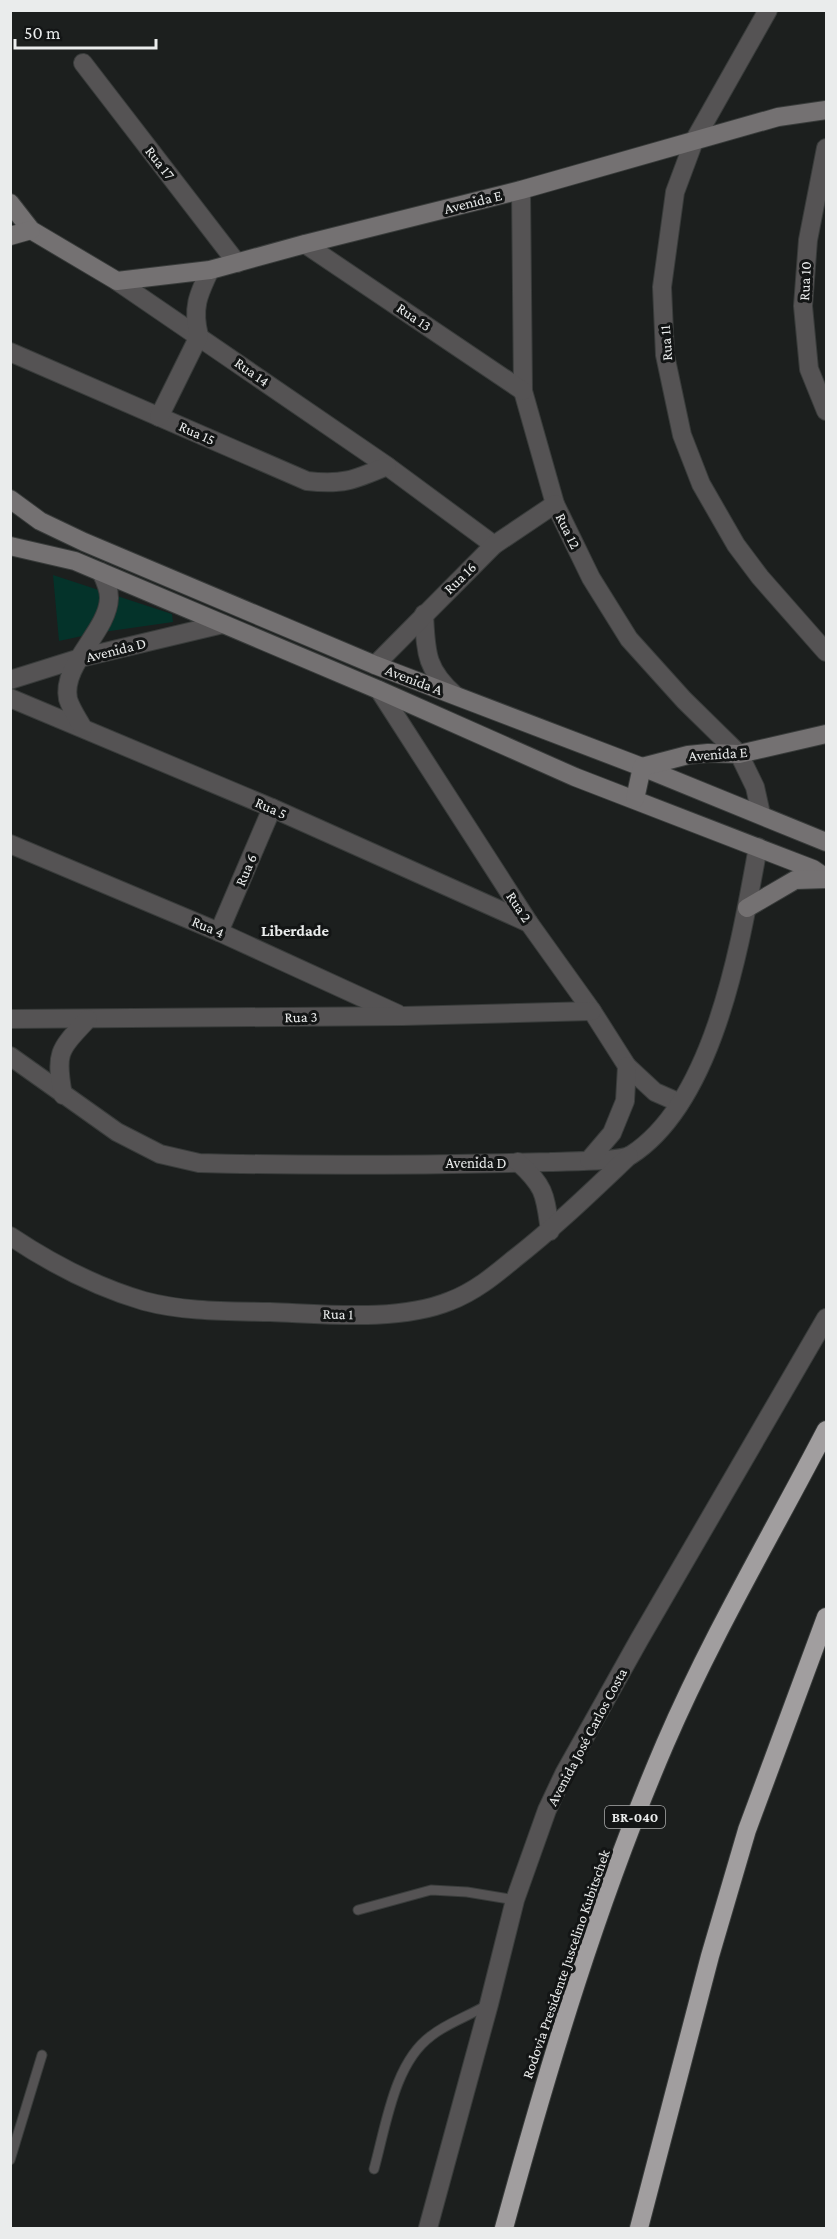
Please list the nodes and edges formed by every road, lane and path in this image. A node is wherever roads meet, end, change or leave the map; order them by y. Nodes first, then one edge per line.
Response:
1 (768, 10) edge
2 (84, 63) dead end
3 (826, 110) edge
4 (694, 141) junction
5 (826, 148) edge
6 (521, 190) junction
7 (10, 203) edge
8 (30, 230) junction
9 (10, 236) edge
10 (305, 244) junction
11 (237, 263) junction
12 (210, 270) junction
13 (117, 281) junction
14 (199, 336) junction
15 (10, 352) edge
16 (523, 391) junction
17 (826, 411) edge
18 (159, 417) junction
19 (387, 466) junction
20 (10, 499) edge
21 (555, 504) junction
22 (494, 545) junction
23 (10, 546) edge
24 (101, 572) junction
25 (424, 614) junction
26 (223, 624) junction
27 (826, 652) edge
28 (80, 658) junction
29 (375, 665) junction
30 (10, 680) edge
31 (379, 690) junction
32 (457, 697) junction
33 (10, 698) edge
34 (83, 728) junction
35 (826, 734) edge
36 (739, 754) junction
37 (642, 767) junction
38 (635, 799) junction
39 (272, 808) junction
40 (761, 814) junction
41 (826, 842) edge
42 (10, 844) edge
43 (758, 847) junction
44 (826, 878) edge
45 (747, 908) junction
46 (530, 923) junction
47 (219, 932) junction
48 (592, 1011) junction
49 (403, 1016) junction
50 (10, 1019) edge
51 (88, 1019) junction
52 (10, 1056) edge
53 (627, 1066) junction
54 (63, 1095) junction
55 (680, 1103) junction
56 (629, 1156) junction
57 (589, 1160) junction
58 (518, 1162) junction
59 (550, 1231) junction
60 (10, 1236) edge
61 (826, 1318) edge
62 (826, 1430) edge
63 (826, 1617) edge
64 (515, 1900) junction
65 (358, 1910) dead end
66 (489, 2004) junction
67 (42, 2055) dead end
68 (10, 2160) edge
69 (374, 2169) dead end
70 (428, 2229) edge
71 (504, 2229) edge
72 (639, 2229) edge

1 - 4 street, Rua 11
2 - 11 street, Rua 17
3 - 4 street, Avenida E
4 - 6 street, Avenida E
4 - 27 street, Rua 11
5 - 17 street, Rua 10
6 - 10 street, Avenida E
6 - 16 street, Rua 12
7 - 8 street, Rua 14
8 - 9 street
8 - 13 street, Rua 14
10 - 11 street, Avenida E
10 - 16 street, Rua 13
11 - 12 street, Avenida E
12 - 13 street, Avenida E
12 - 14 street
13 - 14 street, Rua 14
14 - 18 street
14 - 19 street, Rua 14
15 - 18 street, Rua 15
16 - 21 street, Rua 12
18 - 19 street, Rua 15
19 - 22 street, Rua 14
20 - 29 street, Avenida A
21 - 22 street, Rua 16
21 - 36 street, Rua 12
22 - 25 street, Rua 16
23 - 24 street, Avenida A
24 - 26 street, Avenida A
24 - 28 street
25 - 29 street, Rua 16
25 - 32 street
26 - 28 street, Avenida D
26 - 31 street, Avenida A
28 - 30 street, Avenida D
28 - 34 street
29 - 32 street, Avenida A
31 - 38 street, Avenida A
31 - 46 street, Rua 2
32 - 37 street, Avenida A
33 - 34 street, Rua 5
34 - 39 street, Rua 5
35 - 36 street, Avenida E
36 - 37 street, Avenida E
36 - 40 street, Rua 12
37 - 38 street
37 - 40 street, Avenida A
38 - 43 street, Avenida A
39 - 46 street, Rua 5
39 - 47 street, Rua 6
40 - 41 street, Avenida A
42 - 47 street, Rua 4
43 - 44 street, Avenida A
43 - 45 street
44 - 45 street
45 - 55 street
46 - 48 street, Rua 2
47 - 49 street, Rua 4
48 - 49 street, Rua 3
48 - 53 street, Rua 2
49 - 51 street, Rua 3
50 - 51 street, Rua 3
51 - 54 street
52 - 54 street, Avenida D
53 - 55 street, Rua 2
53 - 57 street
54 - 58 street, Avenida D
55 - 56 street
56 - 57 street, Avenida D
56 - 59 street, Rua 1
57 - 58 street, Avenida D
58 - 59 street
59 - 60 street, Rua 1
61 - 64 street, Avenida José Carlos Costa
62 - 71 highway, Rodovia Presidente Juscelino Kubitschek / BR-040
63 - 72 highway
64 - 65 lane
64 - 66 street, Avenida José Carlos Costa
66 - 69 lane
66 - 70 street, Avenida José Carlos Costa
67 - 68 lane

